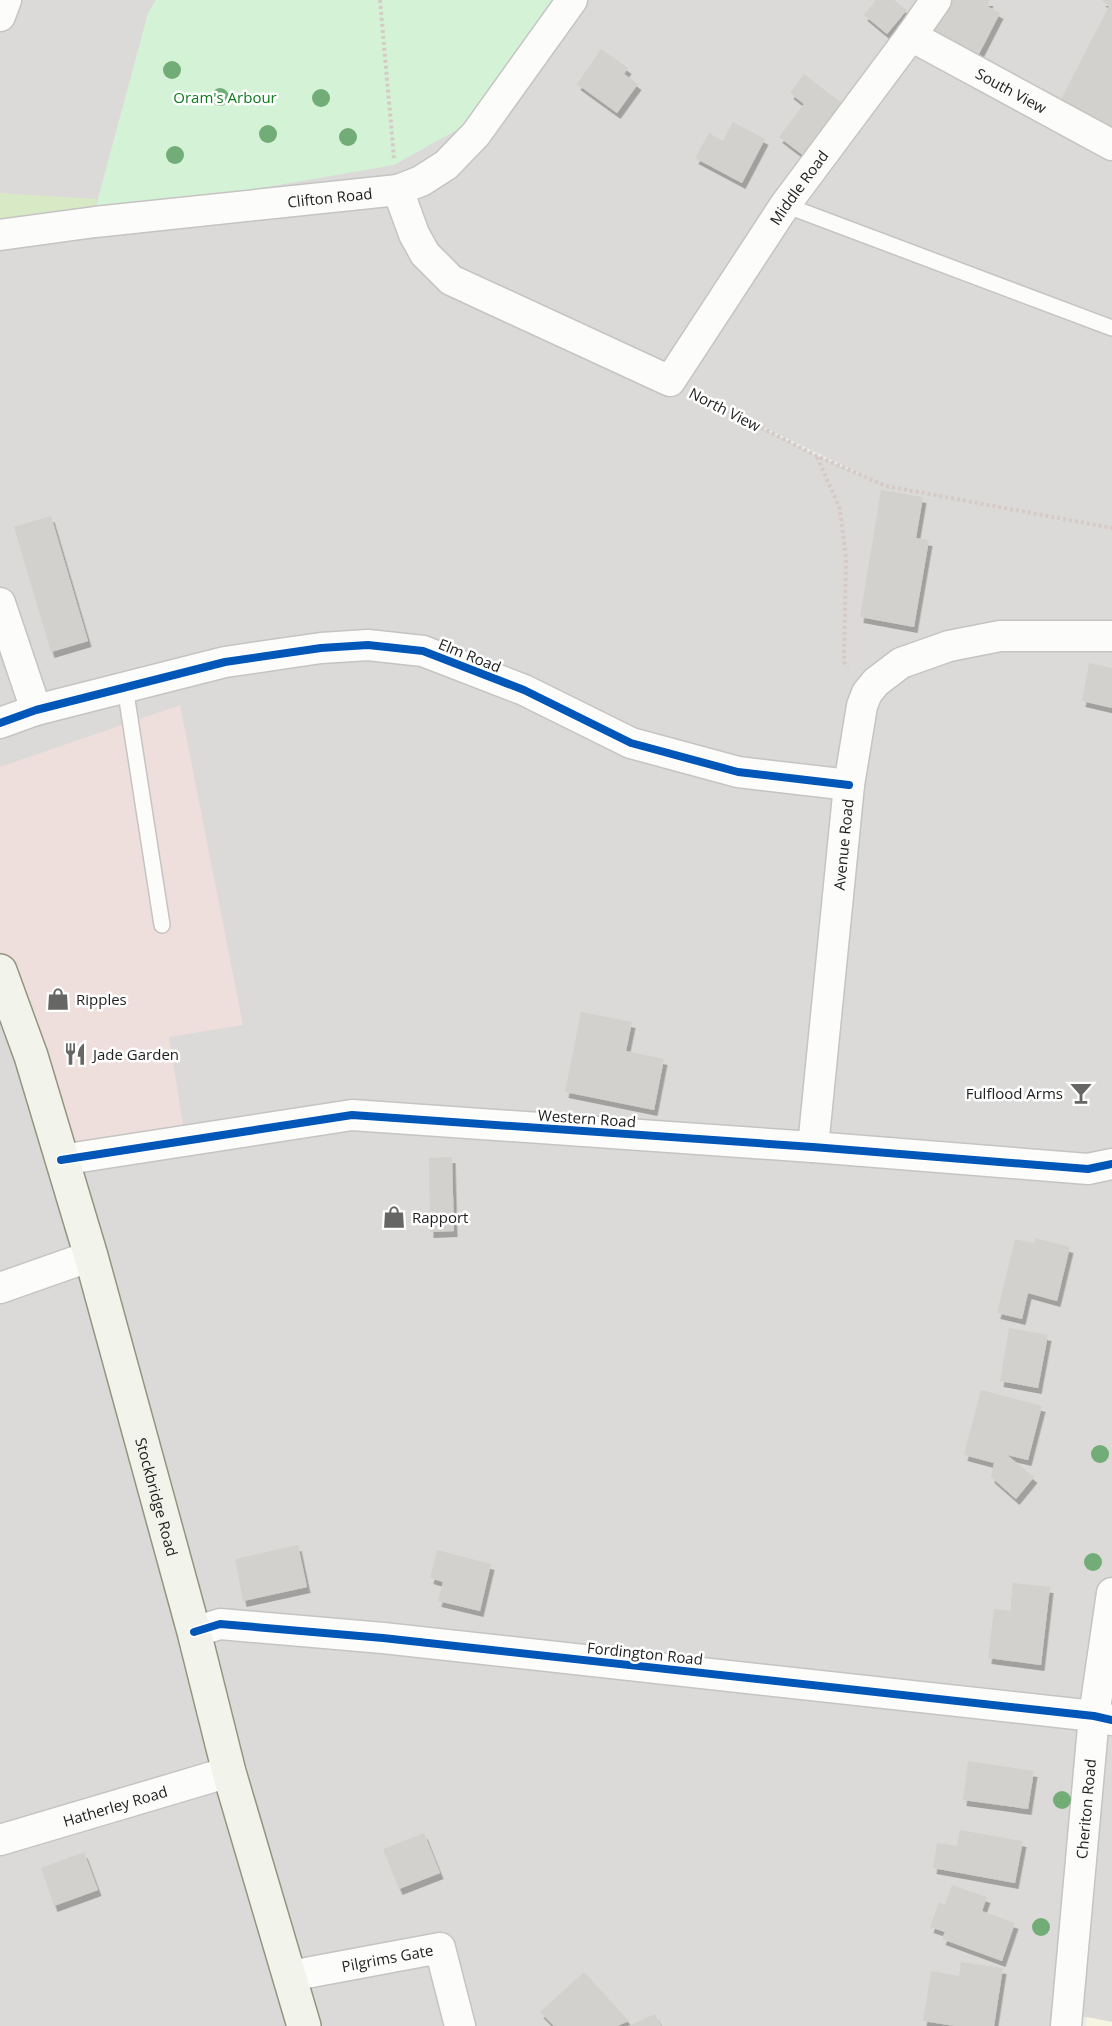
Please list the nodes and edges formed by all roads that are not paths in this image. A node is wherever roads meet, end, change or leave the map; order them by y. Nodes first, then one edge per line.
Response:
1 (6, 0) edge
2 (572, 0) edge
3 (936, 0) edge
4 (0, 16) edge
5 (911, 36) junction
6 (1112, 145) edge
7 (398, 190) junction
8 (784, 205) junction
9 (0, 235) edge
10 (1112, 328) edge
11 (0, 603) edge
12 (1112, 636) edge
13 (125, 687) junction
14 (36, 710) junction
15 (0, 723) edge
16 (849, 785) junction
17 (162, 925) dead end
18 (0, 971) edge
19 (813, 1148) junction
20 (61, 1160) junction
21 (1112, 1164) edge
22 (92, 1256) junction
23 (0, 1288) edge
24 (1112, 1593) edge
25 (194, 1632) junction
26 (1103, 1718) edge
27 (230, 1772) junction
28 (0, 1840) edge
29 (290, 1976) junction
30 (304, 2026) edge
31 (460, 2026) edge
32 (1066, 2026) edge

1 - 4 street
2 - 7 street, Clifton Road
3 - 5 street, Middle Road
5 - 6 street, South View
5 - 8 street, Middle Road
7 - 8 street, Middle Road
7 - 9 street, Clifton Road
8 - 10 lane
11 - 14 street
12 - 16 street, Avenue Road
13 - 14 street, Elm Road
13 - 16 street, Elm Road
13 - 17 lane
14 - 15 street, Elm Road
16 - 19 street, Avenue Road
18 - 20 main road, Stockbridge Road
19 - 20 street, Western Road
19 - 21 street, Western Road
20 - 22 main road, Stockbridge Road
22 - 23 street
22 - 25 main road, Stockbridge Road
24 - 26 street, Cheriton Road
25 - 26 street, Fordington Road
25 - 27 main road, Stockbridge Road
26 - 32 street, Cheriton Road
27 - 28 street, Hatherley Road
27 - 29 main road, Stockbridge Road
29 - 30 main road, Stockbridge Road
29 - 31 street, Pilgrims Gate

